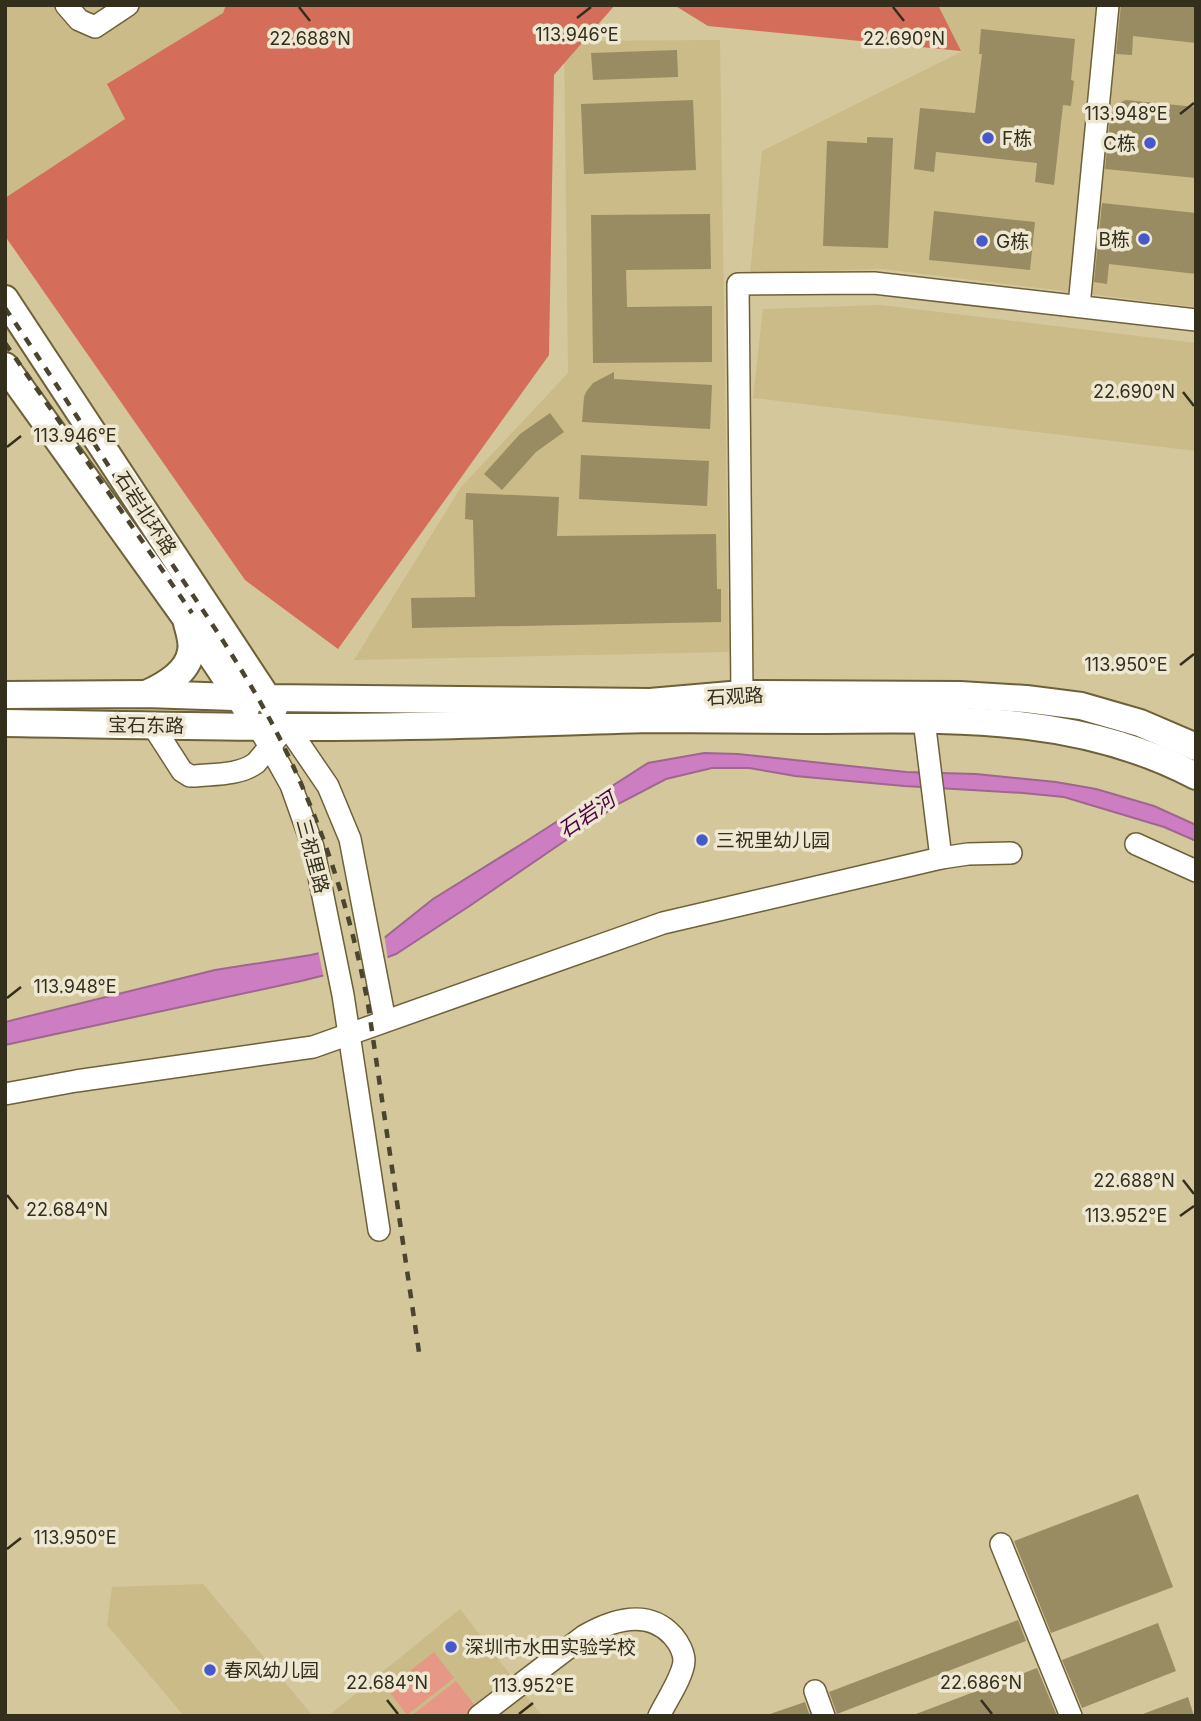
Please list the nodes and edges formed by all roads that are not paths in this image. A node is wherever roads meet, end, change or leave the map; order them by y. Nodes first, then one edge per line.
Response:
1 (66, 5) edge
2 (128, 5) edge
3 (1108, 5) edge
4 (5, 299) edge
5 (1079, 306) junction
6 (1196, 320) edge
7 (5, 366) edge
8 (185, 617) junction
9 (146, 694) junction
10 (742, 694) junction
11 (5, 695) edge
12 (239, 697) junction
13 (267, 698) junction
14 (924, 720) junction
15 (5, 723) edge
16 (153, 726) junction
17 (287, 726) junction
18 (263, 736) junction
19 (1196, 747) edge
20 (1196, 776) edge
21 (1136, 844) dead end
22 (1011, 853) dead end
23 (941, 858) junction
24 (1196, 871) edge
25 (385, 1021) junction
26 (349, 1034) junction
27 (5, 1094) edge
28 (379, 1230) dead end
29 (1001, 1544) dead end
30 (815, 1691) dead end
31 (479, 1716) edge
32 (659, 1716) edge
33 (824, 1716) edge
34 (1071, 1716) edge

1 - 2 street
3 - 5 street
4 - 13 main road, 石岩北环路
5 - 6 street
5 - 10 street
7 - 8 main road, 石岩北环路
8 - 9 main road
8 - 12 main road, 石岩北环路
9 - 11 main road, 宝石东路
9 - 12 main road, 宝石东路
10 - 13 main road, 石观路
10 - 19 main road, 石观路
12 - 13 main road, 宝石东路
12 - 18 main road, 石岩北环路
13 - 17 main road, 石岩北环路
14 - 17 main road, 石观路
14 - 20 main road, 石观路
14 - 23 street
15 - 16 main road, 宝石东路
16 - 18 main road, 宝石东路
16 - 18 street
17 - 18 main road, 宝石东路
17 - 25 street, 三祝里路
18 - 26 street, 三祝里路
21 - 24 street
22 - 23 street
23 - 25 street
25 - 26 street
26 - 27 street
26 - 28 street, 三祝里路
29 - 34 street
30 - 33 street
31 - 32 street

